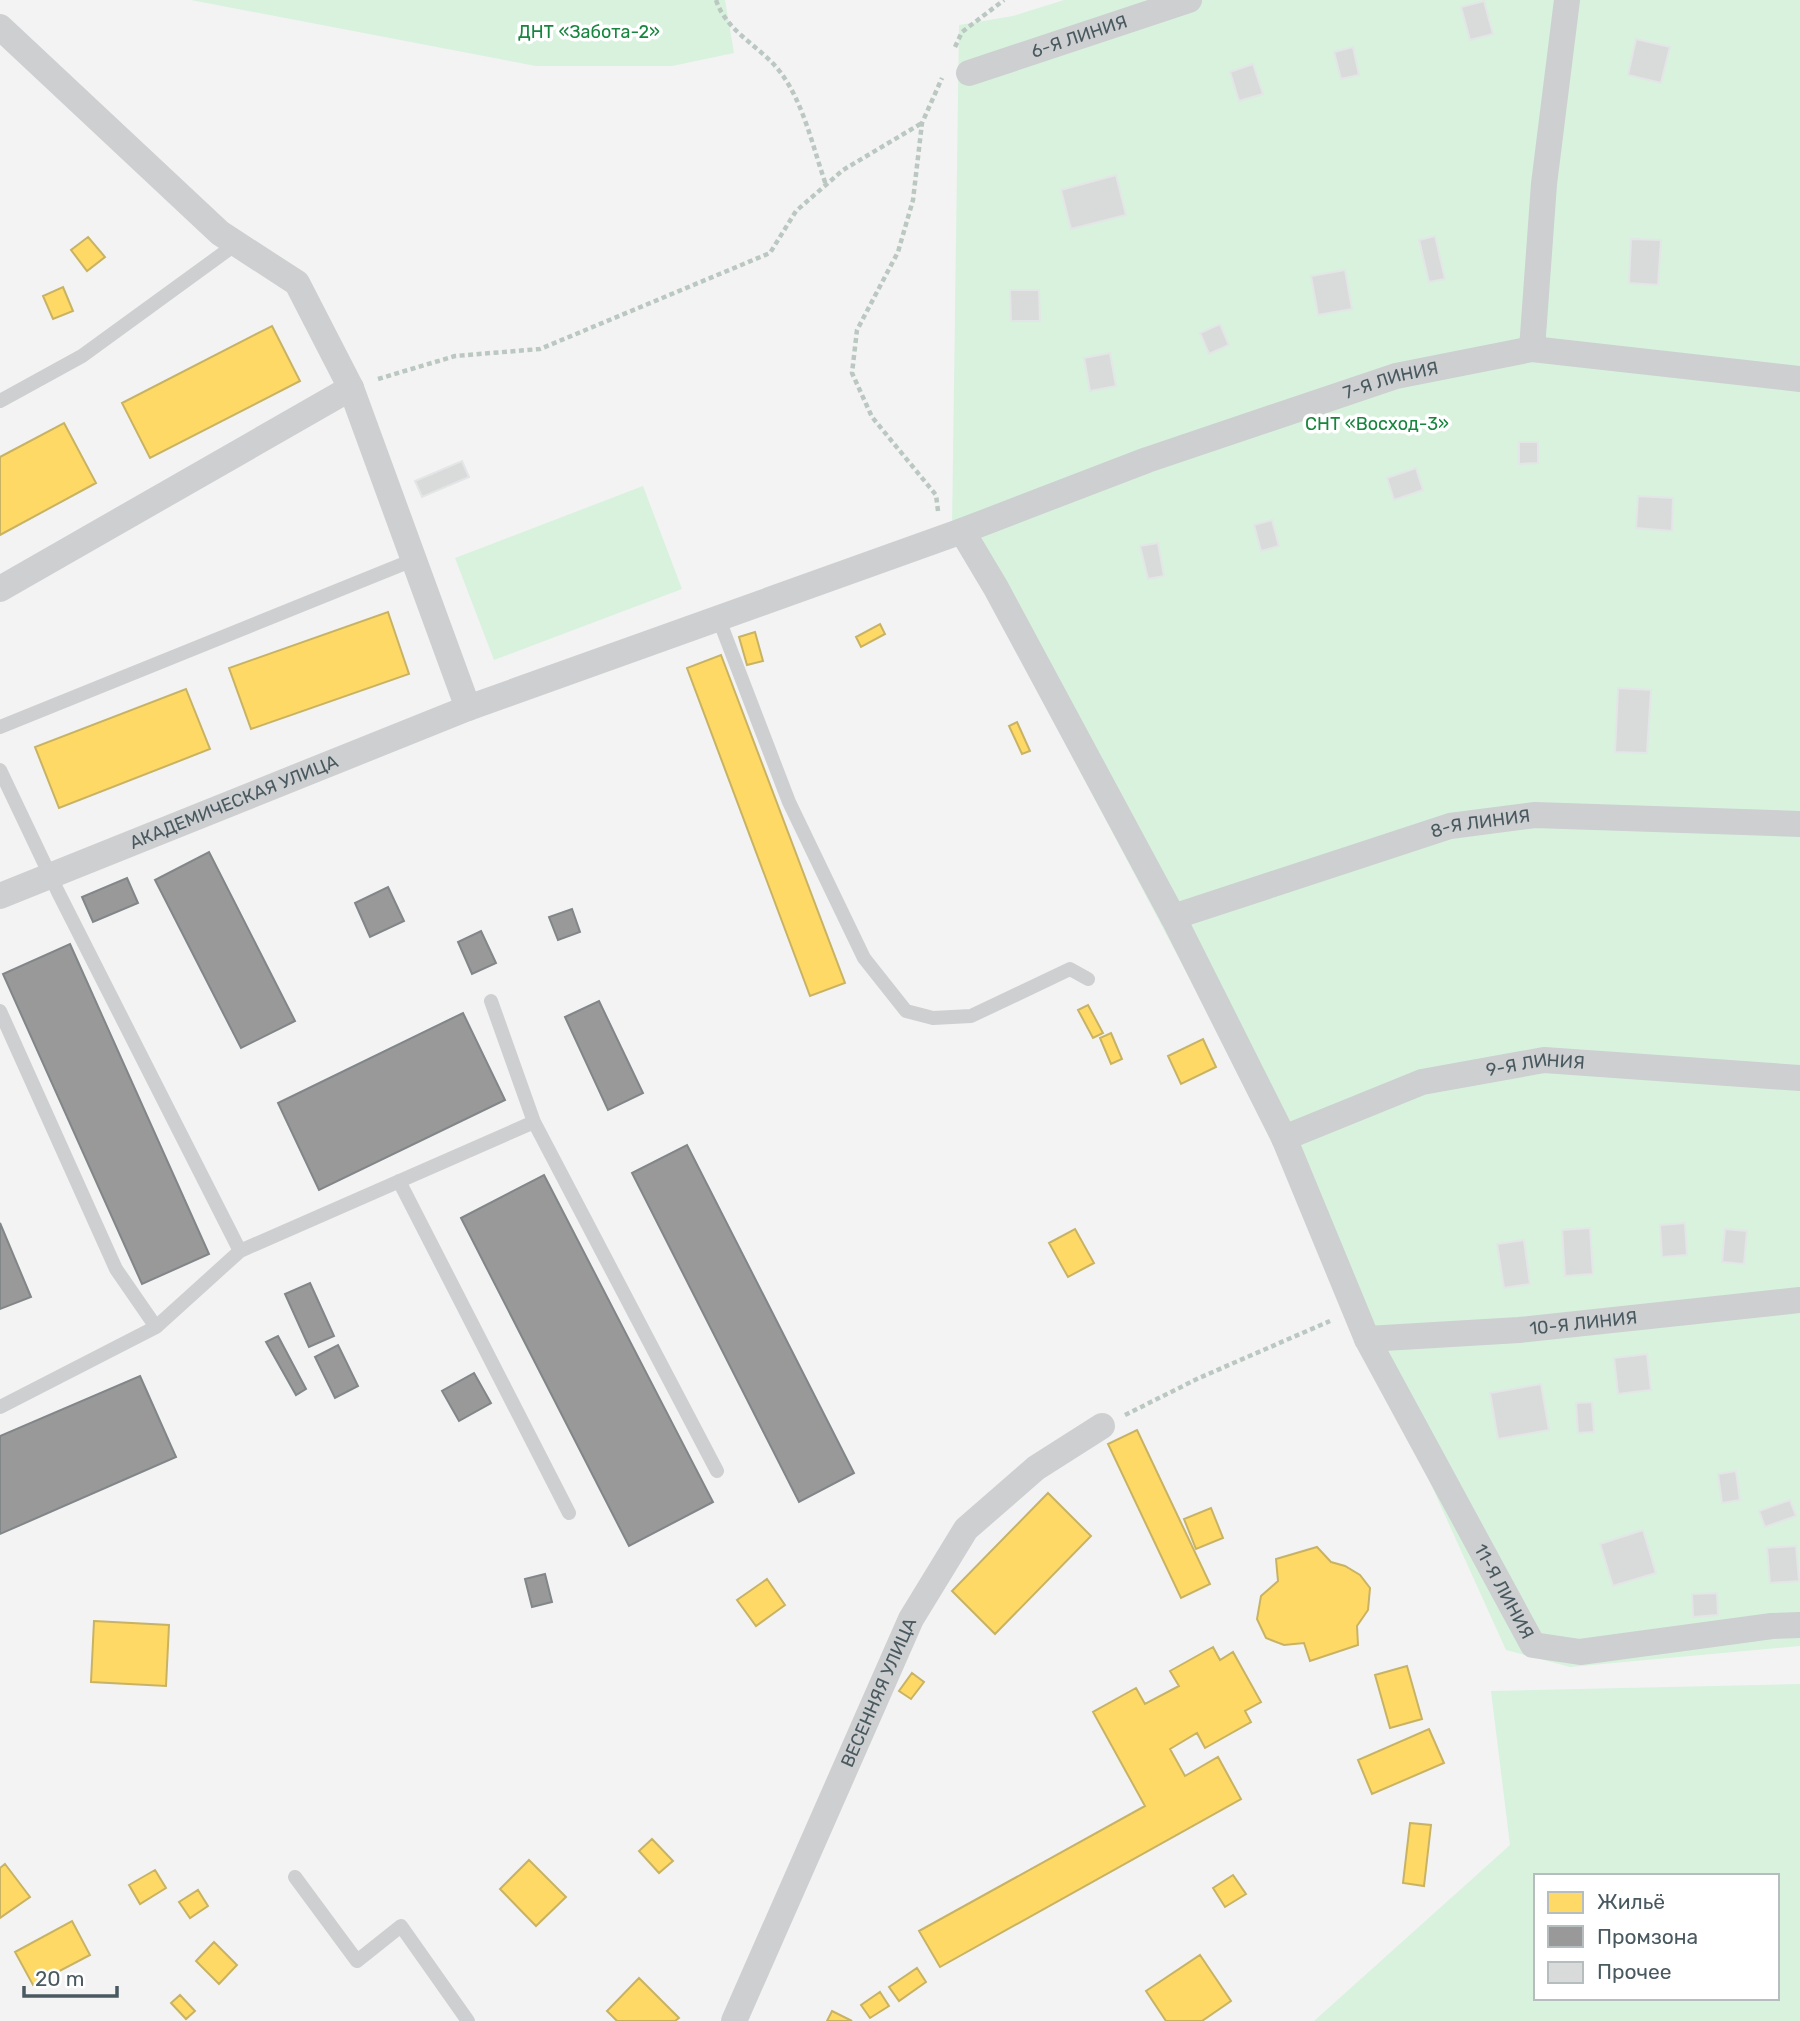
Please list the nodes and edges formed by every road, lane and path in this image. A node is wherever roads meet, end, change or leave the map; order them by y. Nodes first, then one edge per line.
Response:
1 (716, 0) edge
2 (1004, 0) edge
3 (1189, 0) edge
4 (1567, 0) edge
5 (0, 27) edge
6 (956, 65) junction
7 (922, 123) junction
8 (826, 185) junction
9 (236, 244) junction
10 (1532, 349) junction
11 (1800, 379) edge
12 (351, 388) junction
13 (0, 401) edge
14 (951, 534) junction
15 (414, 560) junction
16 (0, 589) edge
17 (718, 617) junction
18 (468, 708) junction
19 (0, 727) edge
20 (0, 770) edge
21 (1800, 824) edge
22 (50, 876) junction
23 (0, 896) edge
24 (1173, 916) junction
25 (1088, 979) dead end
26 (491, 1001) dead end
27 (0, 1010) edge
28 (1800, 1078) edge
29 (534, 1122) junction
30 (1284, 1138) junction
31 (399, 1181) junction
32 (240, 1251) junction
33 (1800, 1300) edge
34 (1342, 1317) dead end
35 (156, 1327) junction
36 (1367, 1339) junction
37 (0, 1407) edge
38 (1102, 1426) joint
39 (717, 1471) dead end
40 (569, 1513) dead end
41 (1800, 1625) edge
42 (295, 1877) dead end
43 (468, 2021) edge
44 (734, 2021) edge

1 - 8 path
2 - 6 path
3 - 6 street, 6-Я ЛИНИЯ
4 - 10 street
5 - 9 street
6 - 7 path
7 - 8 path
7 - 14 path
8 - 12 path
9 - 12 street
9 - 13 lane
10 - 11 street, 7-Я ЛИНИЯ
10 - 14 street, 7-Я ЛИНИЯ
12 - 15 street
12 - 16 street
14 - 17 street, 7-Я ЛИНИЯ
14 - 24 street
15 - 18 street
15 - 19 lane
17 - 18 street, АКАДЕМИЧЕСКАЯ УЛИЦА
17 - 25 lane
18 - 22 street, АКАДЕМИЧЕСКАЯ УЛИЦА
20 - 22 lane
21 - 24 street, 8-Я ЛИНИЯ
22 - 23 street, АКАДЕМИЧЕСКАЯ УЛИЦА
22 - 32 lane
24 - 30 street
26 - 29 lane
27 - 35 lane
28 - 30 street, 9-Я ЛИНИЯ
29 - 31 lane
29 - 39 lane
30 - 36 street
31 - 32 lane
31 - 40 lane
32 - 35 lane
33 - 36 street, 10-Я ЛИНИЯ
34 - 38 path
35 - 37 lane
36 - 41 street, 11-Я ЛИНИЯ
38 - 44 street, ВЕСЕННЯЯ УЛИЦА
42 - 43 lane

